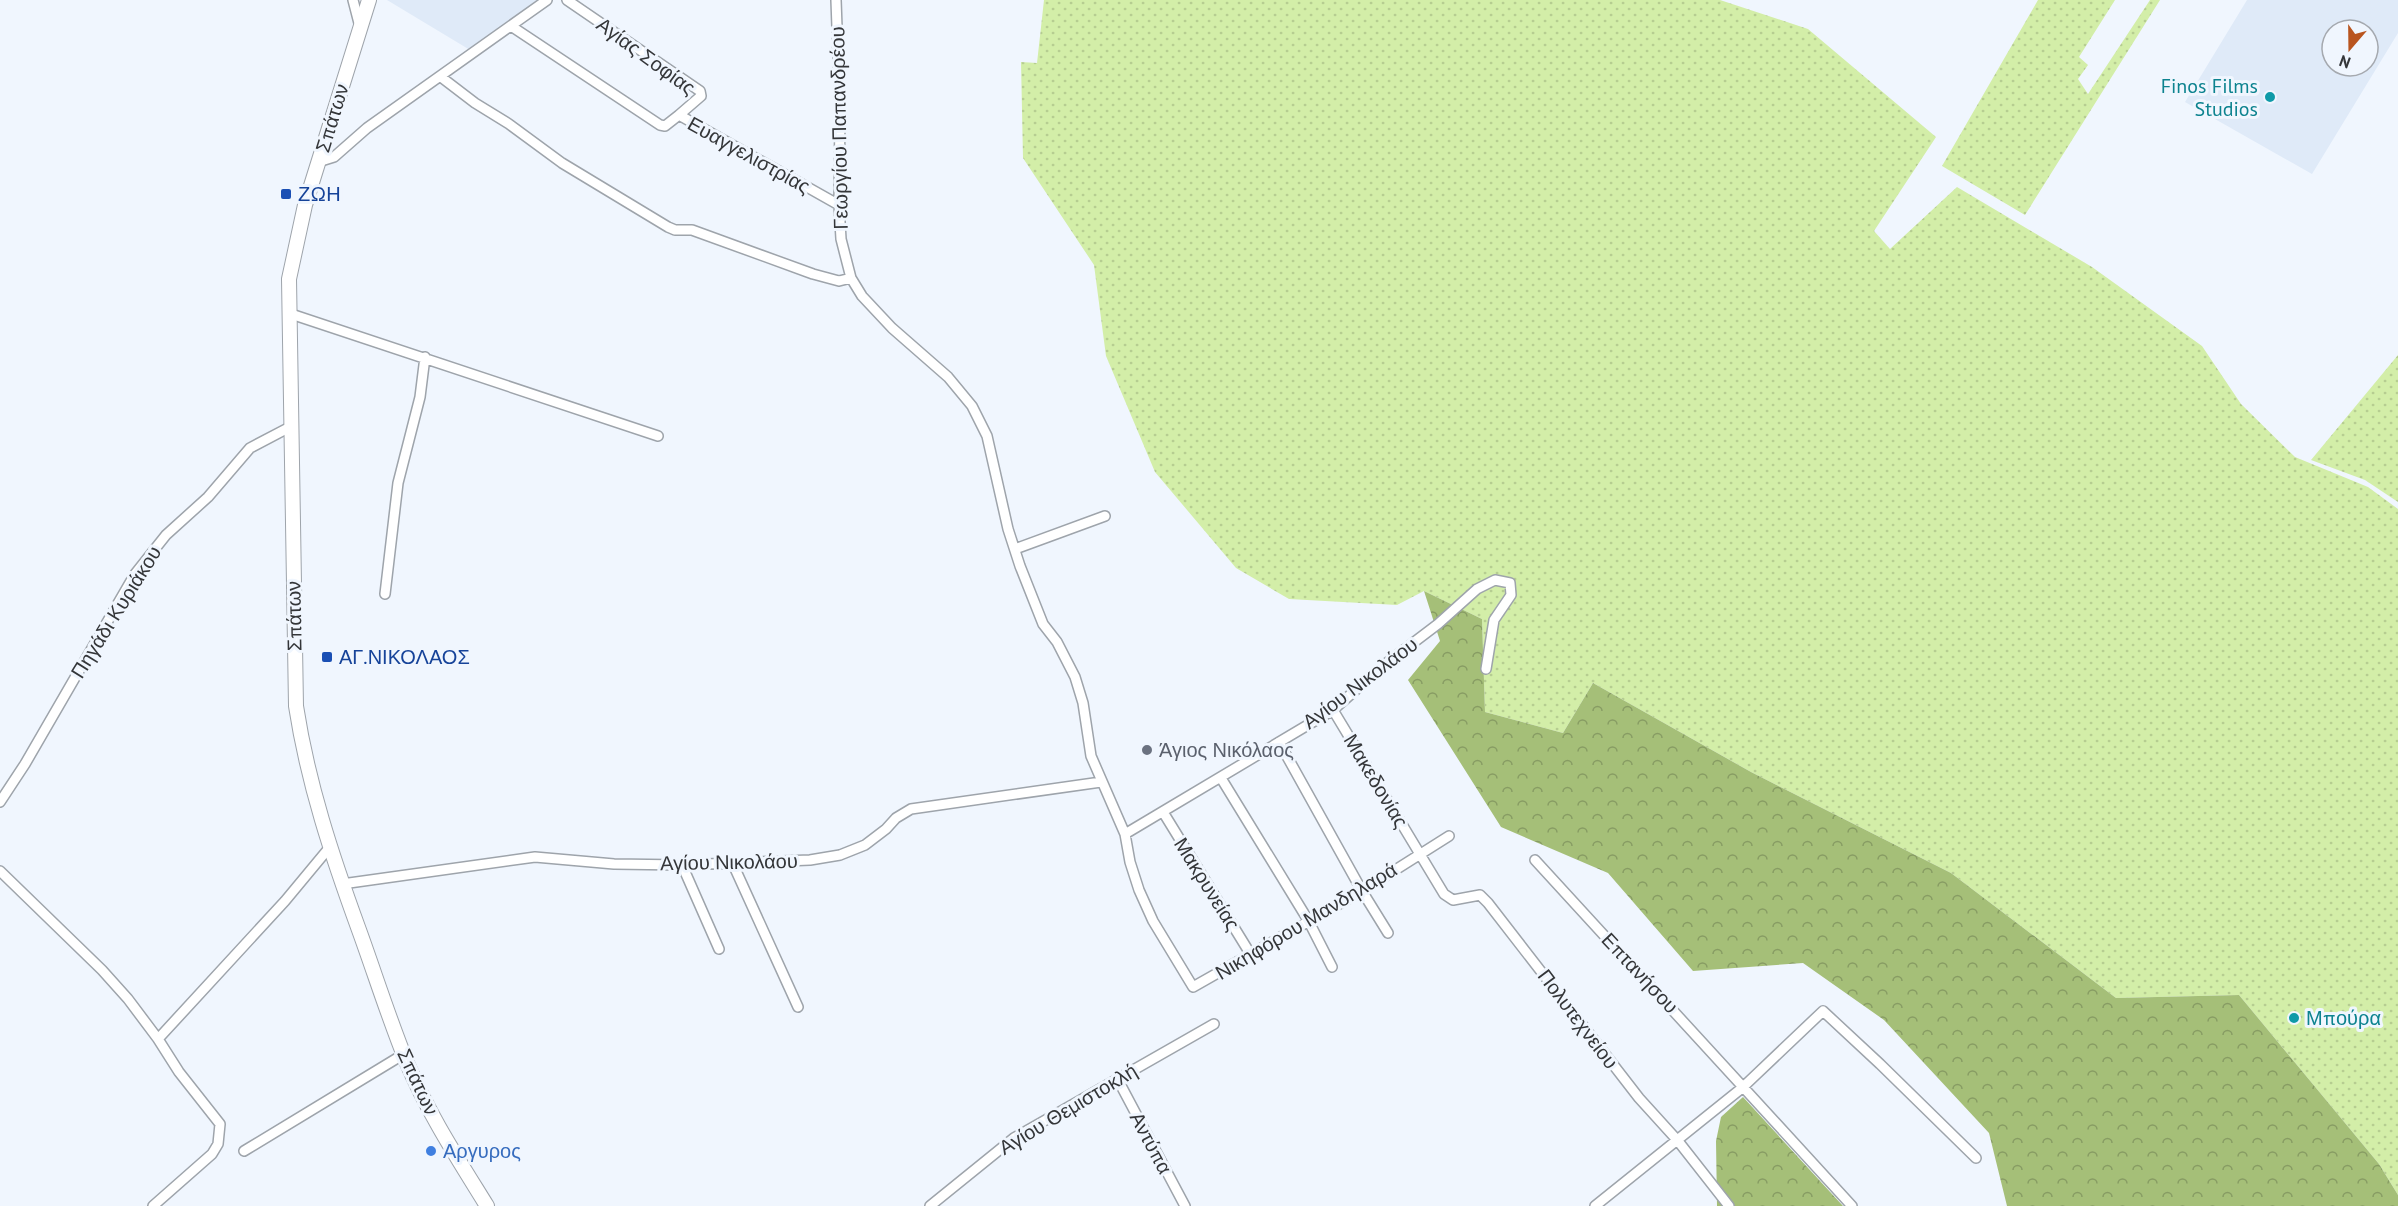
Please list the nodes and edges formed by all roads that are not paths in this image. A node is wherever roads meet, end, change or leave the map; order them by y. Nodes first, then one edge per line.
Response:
1 (353, 0) edge
2 (369, 0) edge
3 (547, 0) edge
4 (567, 0) edge
5 (836, 0) edge
6 (512, 26) junction
7 (360, 27) junction
8 (441, 77) junction
9 (679, 115) junction
10 (318, 162) junction
11 (839, 206) junction
12 (851, 278) junction
13 (288, 313) junction
14 (425, 357) junction
15 (290, 427) junction
16 (658, 436) dead end
17 (1105, 516) dead end
18 (1015, 549) junction
19 (385, 594) dead end
20 (1486, 669) dead end
21 (1333, 710) junction
22 (1279, 742) junction
23 (1221, 778) junction
24 (1101, 782) junction
25 (0, 802) edge
26 (1163, 812) junction
27 (1125, 834) junction
28 (1449, 836) dead end
29 (329, 848) junction
30 (1419, 853) junction
31 (1535, 860) dead end
32 (732, 862) junction
33 (682, 865) junction
34 (0, 871) edge
35 (342, 884) junction
36 (1362, 891) junction
37 (1480, 895) joint
38 (1308, 920) junction
39 (1388, 933) dead end
40 (719, 950) dead end
41 (1251, 955) junction
42 (1332, 967) dead end
43 (1193, 987) joint
44 (798, 1007) dead end
45 (1214, 1024) dead end
46 (158, 1039) junction
47 (404, 1054) junction
48 (1118, 1080) junction
49 (1742, 1088) junction
50 (1678, 1141) junction
51 (244, 1151) dead end
52 (1976, 1158) dead end
53 (153, 1206) edge
54 (487, 1206) edge
55 (930, 1206) edge
56 (1185, 1206) edge
57 (1595, 1206) edge
58 (1729, 1206) edge
59 (1852, 1206) edge

1 - 7 street
2 - 7 main road, Σπάτων
3 - 6 street
4 - 9 street, Αγίας Σοφίας
5 - 11 street, Γεωργίου Παπανδρέου
6 - 8 street
6 - 9 street, Ευαγγελιστρίας
7 - 10 main road, Σπάτων
8 - 10 street
8 - 12 street
9 - 11 street, Ευαγγελιστρίας
10 - 13 main road, Σπάτων
11 - 12 street, Γεωργίου Παπανδρέου
12 - 18 street, Γεωργίου Παπανδρέου
13 - 14 street
13 - 15 main road, Σπάτων
14 - 16 street
14 - 19 street
15 - 25 street, Πηγάδι Κυριάκου
15 - 29 main road, Σπάτων
17 - 18 street
18 - 24 street, Γεωργίου Παπανδρέου
20 - 21 street, Αγίου Νικολάου
21 - 22 street, Αγίου Νικολάου
21 - 30 street, Μακεδονίας
22 - 23 street, Αγίου Νικολάου
22 - 36 street
23 - 26 street, Αγίου Νικολάου
23 - 38 street
24 - 27 street, Γεωργίου Παπανδρέου
24 - 32 street, Αγίου Νικολάου
26 - 27 street, Αγίου Νικολάου
26 - 41 street, Μακρυνείας
27 - 43 street, Γεωργίου Παπανδρέου
28 - 30 street, Νικηφόρου Μανδηλαρά
29 - 35 main road, Σπάτων
29 - 46 street
30 - 36 street, Νικηφόρου Μανδηλαρά
30 - 37 street, Μακεδονίας
31 - 49 street, Επτανήσου
32 - 33 street, Αγίου Νικολάου
32 - 44 street
33 - 35 street, Αγίου Νικολάου
33 - 40 street
34 - 46 street
35 - 47 main road, Σπάτων
36 - 38 street, Νικηφόρου Μανδηλαρά
36 - 39 street
37 - 50 street, Πολυτεχνείου
38 - 41 street, Νικηφόρου Μανδηλαρά
38 - 42 street
41 - 43 street, Νικηφόρου Μανδηλαρά
45 - 48 street, Αγίου Θεμιστοκλή
46 - 53 street
47 - 51 street
47 - 54 main road, Σπάτων
48 - 55 street, Αγίου Θεμιστοκλή
48 - 56 street, Αντύπα
49 - 50 street
49 - 52 street
49 - 59 street, Επτανήσου
50 - 57 street
50 - 58 street, Πολυτεχνείου

